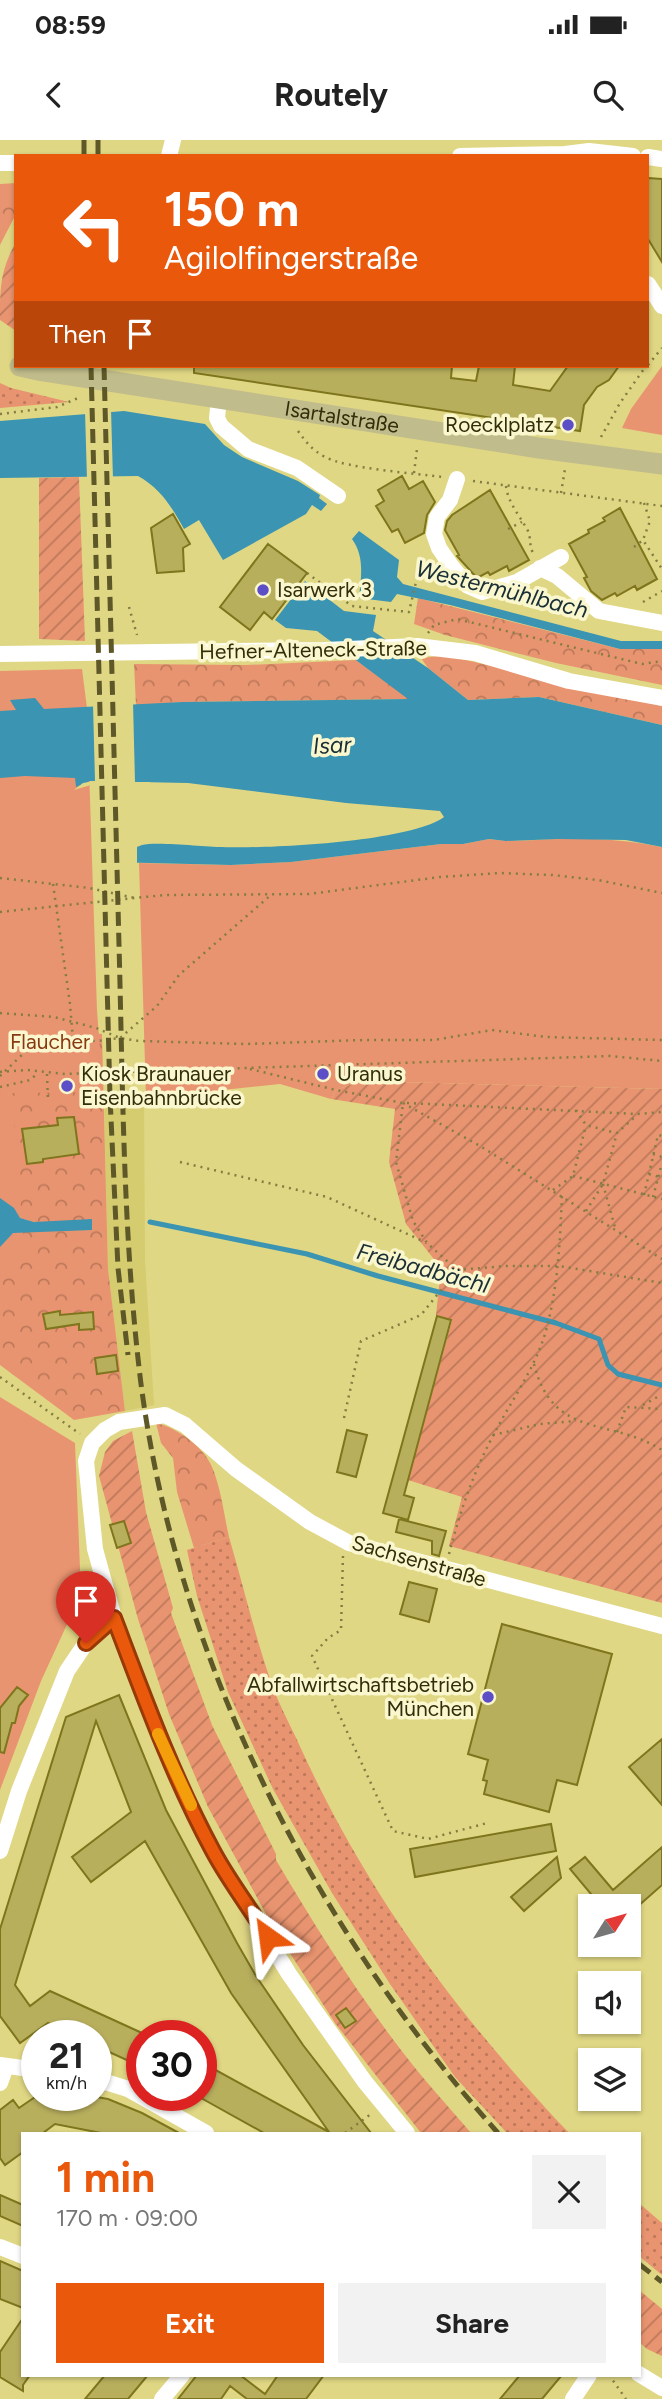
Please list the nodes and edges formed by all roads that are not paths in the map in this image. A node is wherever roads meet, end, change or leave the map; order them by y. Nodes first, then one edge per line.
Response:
1 (562, 150) edge
2 (494, 154) edge
3 (615, 154) edge
4 (649, 286) edge
5 (662, 306) edge
6 (36, 368) edge
7 (219, 398) junction
8 (662, 464) edge
9 (457, 479) road end
10 (338, 496) dead end
11 (561, 557) dead end
12 (541, 568) junction
13 (662, 623) edge
14 (0, 654) edge
15 (662, 698) edge
16 (114, 1618) junction
17 (662, 1626) edge
18 (0, 1851) edge
19 (3, 2066) edge
20 (21, 2068) edge
21 (0, 2083) edge
22 (112, 2084) edge
23 (204, 2132) edge
24 (406, 2132) edge
25 (0, 2247) edge
26 (21, 2255) edge
27 (641, 2375) edge
28 (180, 2377) edge
29 (588, 2377) edge
30 (662, 2388) edge
31 (162, 2399) edge
32 (573, 2399) edge

1 - 2 street
1 - 3 street
4 - 5 street
6 - 7 main road, Isartalstraße
7 - 8 main road, Isartalstraße
7 - 10 street
9 - 12 street
11 - 12 street
12 - 13 street
14 - 15 street, Hefner-Alteneck-Straße
16 - 17 street, Sachsenstraße
16 - 18 street
16 - 24 street
19 - 20 street
19 - 21 street
22 - 23 street
25 - 26 street
27 - 30 street
28 - 31 street
29 - 32 street

